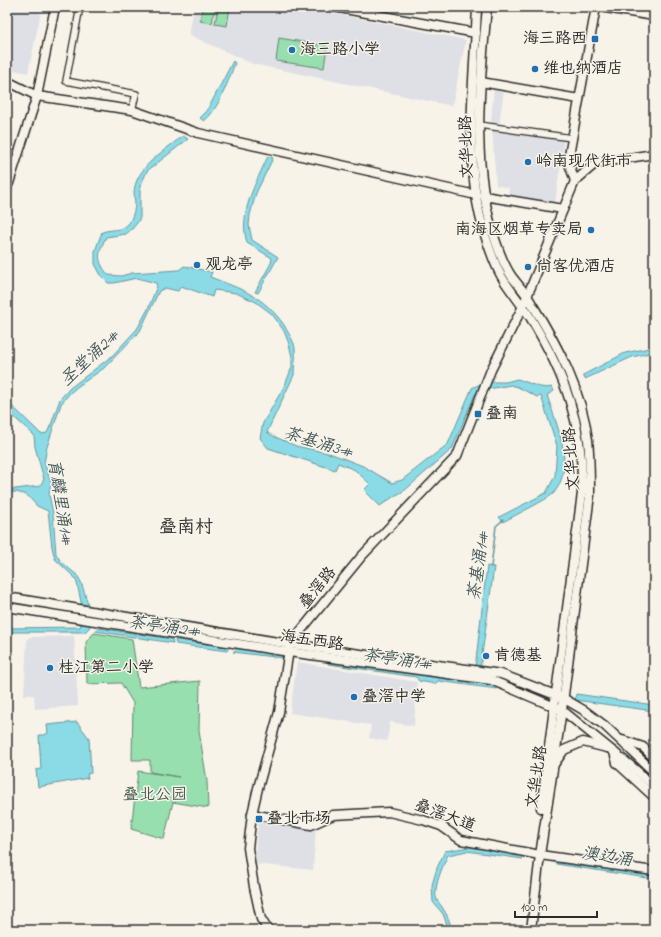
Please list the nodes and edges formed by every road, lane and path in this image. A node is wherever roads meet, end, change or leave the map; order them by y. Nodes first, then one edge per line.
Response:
1 (55, 7) edge
2 (80, 7) edge
3 (334, 7) edge
4 (477, 7) edge
5 (487, 7) edge
6 (596, 7) edge
7 (600, 7) edge
8 (654, 16) edge
9 (476, 33) junction
10 (7, 81) edge
11 (481, 82) junction
12 (37, 96) junction
13 (579, 99) junction
14 (132, 110) junction
15 (479, 125) junction
16 (572, 138) junction
17 (654, 154) edge
18 (575, 181) junction
19 (8, 183) edge
20 (480, 195) junction
21 (7, 204) edge
22 (563, 210) junction
23 (527, 296) junction
24 (523, 306) junction
25 (7, 597) edge
26 (7, 607) edge
27 (290, 648) junction
28 (560, 693) junction
29 (558, 709) junction
30 (618, 738) junction
31 (611, 750) junction
32 (654, 758) edge
33 (553, 765) junction
34 (654, 772) edge
35 (654, 786) edge
36 (654, 797) edge
37 (252, 814) junction
38 (538, 855) junction
39 (654, 871) edge
40 (268, 930) edge
41 (526, 930) edge
42 (531, 930) edge

1 - 12 main road
2 - 14 street
3 - 9 main road
4 - 9 main road, 文华北路
5 - 11 main road, 文华北路
6 - 13 main road
7 - 8 main road
9 - 20 main road, 文华北路
10 - 12 main road
11 - 13 main road
11 - 15 main road, 文华北路
12 - 14 main road
12 - 19 main road
13 - 16 main road
14 - 20 main road
15 - 16 street
15 - 20 main road, 文华北路
16 - 18 main road
17 - 18 main road
18 - 22 main road, 叠滘路
19 - 21 street
20 - 22 main road
20 - 23 main road, 文华北路
20 - 24 main road, 文华北路
22 - 23 main road, 叠滘路
23 - 24 main road, 叠滘路
23 - 28 main road, 文华北路
24 - 27 main road, 叠滘路
24 - 28 main road, 文华北路
25 - 27 main road, 海五西路
26 - 27 main road, 海五西路
27 - 28 main road, 海五西路
27 - 29 main road, 海五西路
27 - 37 main road, 叠滘路
28 - 29 main road, 文华北路
28 - 30 main road, 海五西路
29 - 31 main road, 海五西路
29 - 33 main road, 文华北路
29 - 38 main road, 文华北路
30 - 32 main road
30 - 34 main road, 海五西路
31 - 33 main road
31 - 35 main road, 海五西路
31 - 36 main road
33 - 38 main road, 文华北路
37 - 38 main road, 叠滘大道
37 - 40 main road, 叠滘路
38 - 39 main road, 叠滘大道
38 - 41 main road, 文华北路
38 - 42 main road, 文华北路

